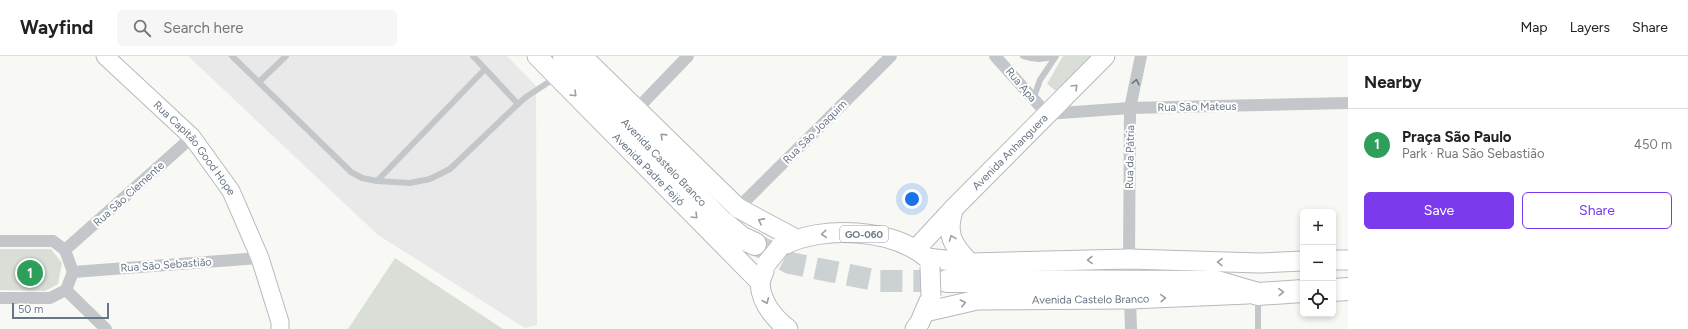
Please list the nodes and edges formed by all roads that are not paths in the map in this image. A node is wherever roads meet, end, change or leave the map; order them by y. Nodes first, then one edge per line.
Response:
1 (105, 56) edge
2 (232, 56) edge
3 (286, 56) edge
4 (473, 56) edge
5 (537, 56) edge
6 (564, 56) edge
7 (688, 56) edge
8 (891, 56) edge
9 (995, 56) edge
10 (1023, 56) edge
11 (1055, 56) edge
12 (1105, 56) edge
13 (1141, 56) edge
14 (580, 65) edge
15 (558, 66) edge
16 (485, 69) junction
17 (259, 82) junction
18 (1033, 100) junction
19 (1348, 103) edge
20 (518, 104) junction
21 (1130, 108) junction
22 (636, 110) junction
23 (1047, 114) junction
24 (192, 137) junction
25 (378, 181) junction
26 (738, 208) junction
27 (954, 208) junction
28 (0, 241) edge
29 (788, 243) junction
30 (755, 244) tunnel mouth
31 (65, 250) junction
32 (260, 258) junction
33 (924, 258) junction
34 (1129, 259) junction
35 (1336, 260) edge
36 (1348, 260) edge
37 (1300, 261) edge
38 (970, 263) junction
39 (1259, 263) junction
40 (73, 272) junction
41 (947, 281) tunnel mouth
42 (760, 282) junction
43 (1217, 282) junction
44 (1348, 289) edge
45 (66, 290) junction
46 (1336, 290) edge
47 (1300, 291) edge
48 (1258, 294) junction
49 (0, 298) edge
50 (1130, 299) junction
51 (928, 304) junction
52 (779, 326) edge
53 (106, 329) edge
54 (280, 329) edge
55 (915, 329) edge
56 (1131, 329) edge
57 (1258, 329) edge

1 - 24 street, Rua Capitão Good Hope
2 - 17 lane
3 - 17 lane
4 - 16 lane
5 - 15 main road, Avenida Padre Feijó
6 - 14 highway, Avenida Castelo Branco
7 - 22 street
8 - 26 street, Rua São Joaquim
9 - 18 street, Rua Apa
10 - 11 lane
11 - 18 lane
23 -> 12 main road, Avenida Anhanguera
21 -> 13 street, Rua da Pátria
14 - 15 highway, Avenida Castelo Branco
14 - 22 main road
14 - 30 highway, Avenida Castelo Branco
15 - 20 lane
15 -> 42 main road, Avenida Padre Feijó
16 - 20 lane
16 - 25 lane
17 - 25 lane
18 - 23 street, Rua Apa
19 - 21 street, Rua São Mateus
20 - 25 lane
21 - 23 street, Rua São Mateus
21 - 34 street, Rua da Pátria
26 -> 22 main road
23 - 27 main road, Avenida Anhanguera
24 - 31 street, Rua São Clemente
24 - 32 street, Rua Capitão Good Hope
29 -> 26 main road
27 - 33 main road, Avenida Anhanguera
38 -> 27 main road
28 - 31 street
33 -> 29 main road, GO-060
29 - 42 main road, bridge
31 - 40 street
32 - 40 street, Rua São Sebastião
32 - 54 street, Rua Capitão Good Hope
33 - 38 main road, Avenida Castelo Branco
33 - 51 main road, bridge
34 -> 38 main road, Avenida Castelo Branco
39 -> 34 main road, Avenida Castelo Branco
35 - 36 main road
37 - 39 main road, Avenida Castelo Branco
39 - 43 main road, Avenida Castelo Branco
40 - 45 street
41 - 43 highway, Avenida Castelo Branco
42 -> 52 main road
43 - 48 highway, Avenida Castelo Branco
44 - 46 highway
45 - 49 street
45 - 53 street
48 -> 47 highway, Avenida Castelo Branco
50 -> 48 main road, Avenida Castelo Branco
48 - 57 lane
51 -> 50 main road, Avenida Castelo Branco
50 - 56 street
51 - 55 main road

